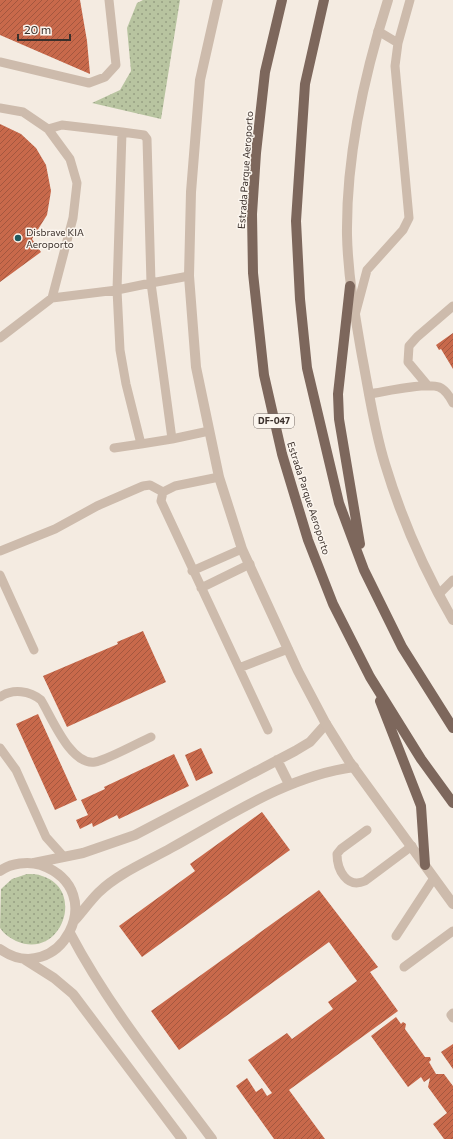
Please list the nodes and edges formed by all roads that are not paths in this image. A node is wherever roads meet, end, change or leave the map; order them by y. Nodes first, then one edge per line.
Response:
1 (109, 0) edge
2 (218, 0) edge
3 (282, 0) edge
4 (324, 0) edge
5 (388, 0) edge
6 (410, 0) edge
7 (378, 31) junction
8 (398, 43) junction
9 (0, 62) edge
10 (0, 108) edge
11 (48, 129) junction
12 (122, 132) junction
13 (189, 276) junction
14 (151, 283) junction
15 (350, 286) junction
16 (117, 290) junction
17 (52, 298) junction
18 (453, 306) edge
19 (355, 316) junction
20 (0, 338) edge
21 (428, 386) junction
22 (369, 394) junction
23 (453, 403) edge
24 (209, 432) junction
25 (172, 439) junction
26 (141, 444) junction
27 (114, 448) dead end
28 (220, 478) junction
29 (163, 492) junction
30 (242, 549) junction
31 (0, 551) edge
32 (250, 564) junction
33 (192, 570) junction
34 (364, 570) junction
35 (0, 575) edge
36 (453, 580) edge
37 (201, 588) junction
38 (439, 594) junction
39 (453, 620) edge
40 (288, 649) junction
41 (34, 650) dead end
42 (239, 668) junction
43 (370, 677) junction
44 (0, 697) edge
45 (326, 724) junction
46 (453, 728) edge
47 (268, 730) dead end
48 (151, 737) dead end
49 (0, 748) edge
50 (277, 760) junction
51 (354, 767) junction
52 (289, 784) junction
53 (453, 803) edge
54 (367, 830) dead end
55 (412, 846) junction
56 (64, 857) junction
57 (34, 863) junction
58 (425, 865) junction
59 (0, 871) edge
60 (434, 878) junction
61 (453, 904) edge
62 (75, 920) junction
63 (453, 931) edge
64 (70, 933) junction
65 (396, 936) dead end
66 (0, 949) edge
67 (24, 959) junction
68 (404, 967) dead end
69 (453, 1013) edge
70 (453, 1018) edge
71 (182, 1139) edge
72 (212, 1139) edge

1 - 9 lane
2 - 13 street
3 - 43 main road, Estrada Parque Aeroporto / DF-047
4 - 34 main road
5 - 7 street
6 - 8 lane
7 - 8 lane
7 - 15 street
8 - 19 lane
10 - 11 lane
11 - 12 lane
11 - 17 lane
12 - 14 lane
12 - 16 lane
13 - 14 lane
13 - 24 street
14 - 16 lane
14 - 25 lane
15 - 19 street
15 - 34 main road
16 - 17 lane
16 - 26 lane
17 - 20 lane
18 - 21 lane
19 - 22 street
21 - 22 lane
21 - 23 lane
22 - 38 street
24 - 25 lane
24 - 28 street
25 - 26 lane
26 - 27 lane
28 - 29 lane
28 - 30 street
29 - 31 lane
29 - 33 lane
30 - 32 street
30 - 33 lane
32 - 37 lane
32 - 40 street
33 - 37 lane
34 - 46 main road
35 - 41 lane
36 - 38 lane
37 - 42 lane
38 - 39 street
40 - 42 lane
40 - 45 street
42 - 47 lane
43 - 53 main road, Estrada Parque Aeroporto / DF-047
43 - 58 main road
44 - 48 lane
45 - 50 street
45 - 51 street
49 - 56 lane
50 - 52 street
50 - 56 street
51 - 52 street
51 - 55 street
52 - 62 street
54 - 55 lane
55 - 58 street
56 - 57 street
57 - 59 street
57 - 62 street
58 - 60 street
60 - 61 street
60 - 65 lane
62 - 64 street
63 - 68 lane
64 - 67 street
64 - 72 street
66 - 67 street
67 - 71 street
69 - 70 lane

